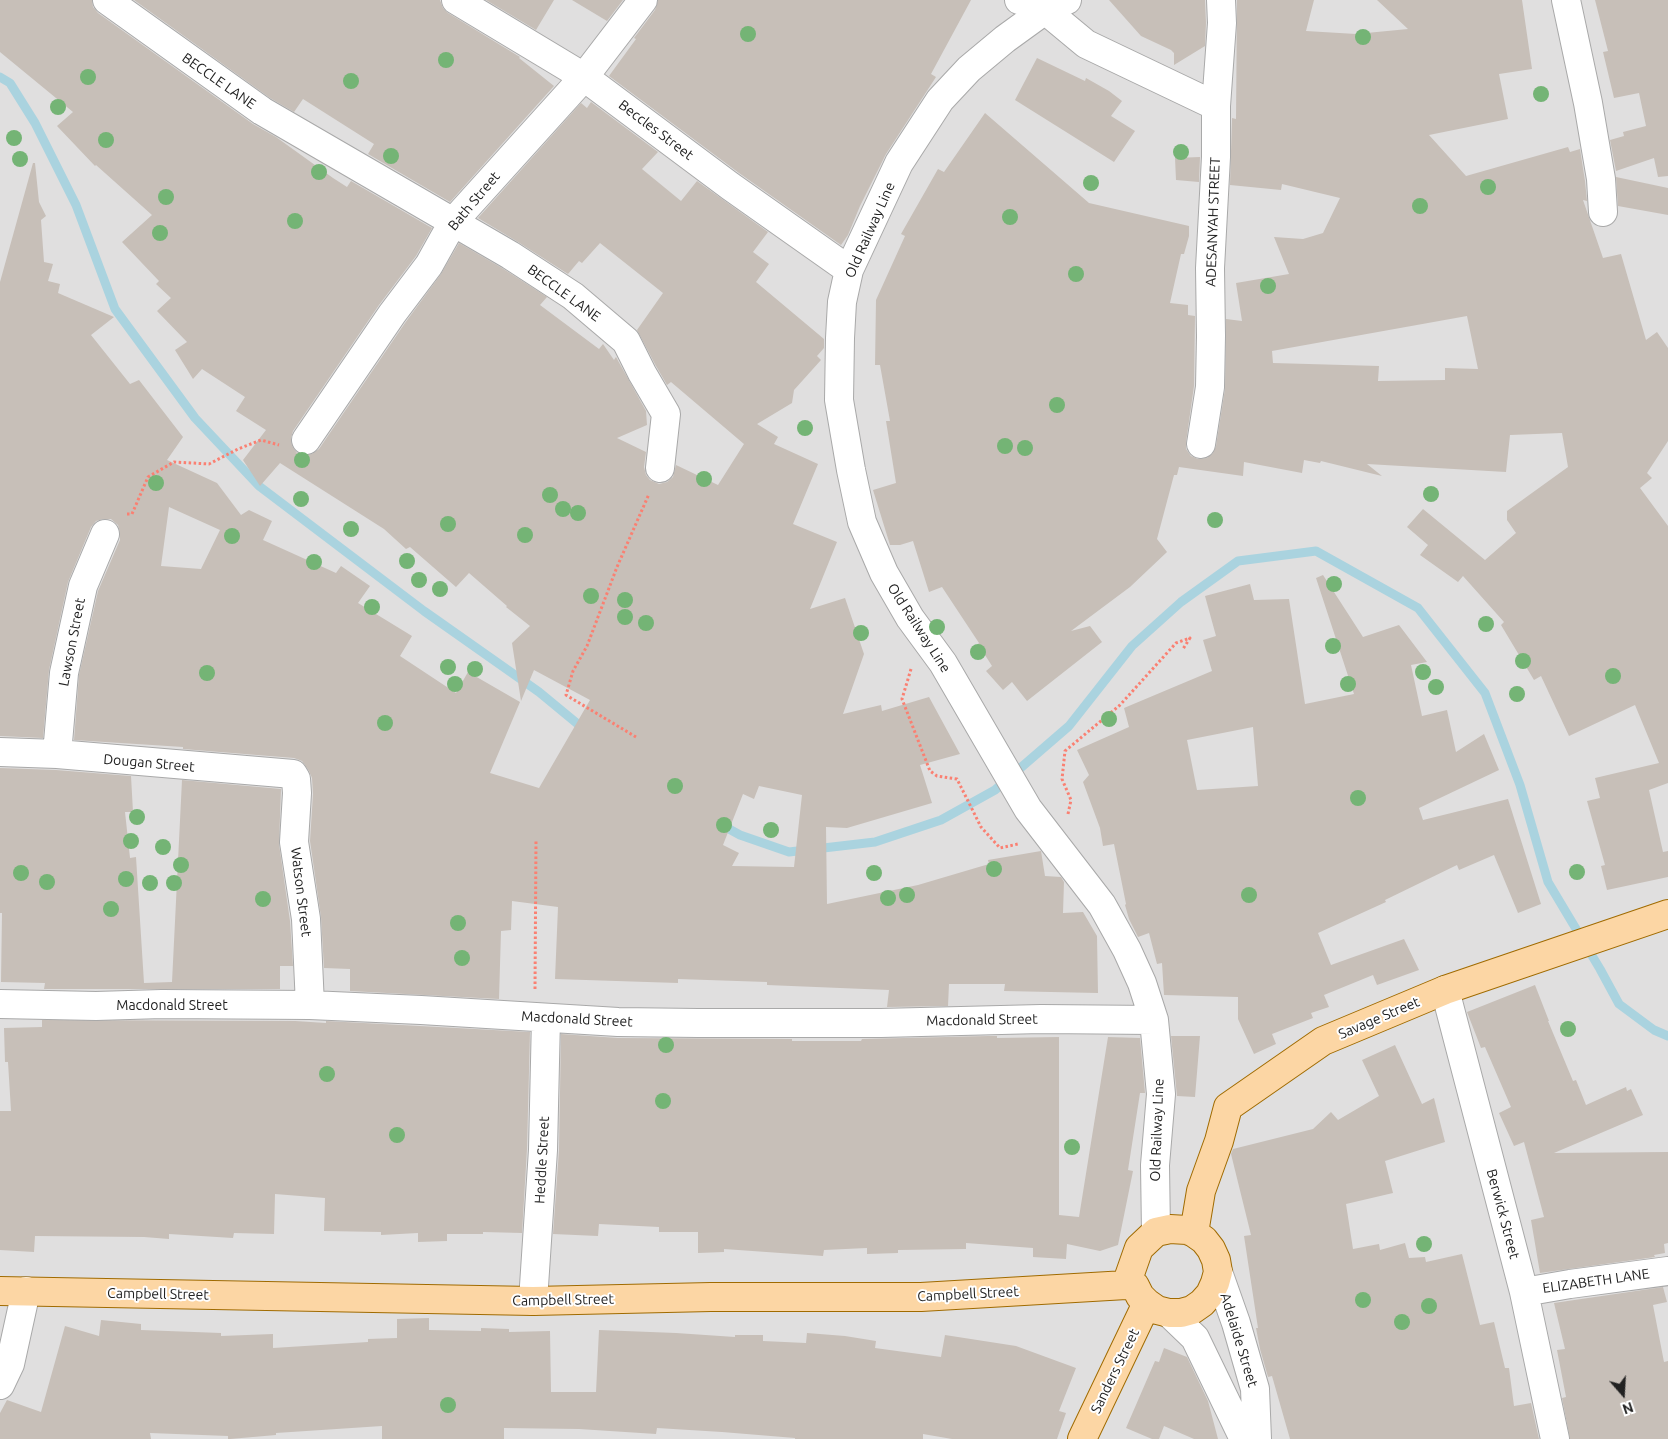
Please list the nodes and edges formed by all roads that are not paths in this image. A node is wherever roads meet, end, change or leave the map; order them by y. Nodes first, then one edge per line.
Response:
1 (107, 0) edge
2 (456, 0) edge
3 (643, 0) edge
4 (1019, 0) edge
5 (1221, 0) edge
6 (1566, 0) edge
7 (1056, 5) edge
8 (584, 77) junction
9 (1216, 106) junction
10 (1603, 212) dead end
11 (454, 222) junction
12 (849, 270) junction
13 (306, 440) road end
14 (1202, 444) dead end
15 (660, 468) road end
16 (105, 534) road end
17 (0, 752) edge
18 (57, 754) junction
19 (296, 779) joint
20 (1668, 914) edge
21 (1445, 990) junction
22 (0, 1004) edge
23 (310, 1006) junction
24 (540, 1018) junction
25 (1154, 1020) junction
26 (1156, 1232) junction
27 (1194, 1233) junction
28 (1668, 1271) edge
29 (1218, 1272) junction
30 (1126, 1285) junction
31 (13, 1291) edge
32 (1524, 1292) junction
33 (533, 1301) junction
34 (1158, 1308) junction
35 (0, 1385) edge
36 (1082, 1439) edge
37 (1245, 1439) edge
38 (1257, 1439) edge
39 (1554, 1439) edge

1 - 11 street, BECCLE LANE
2 - 8 street, Beccles Street
3 - 8 street, Bath Street
4 - 7 street
5 - 9 street, ADESANYAH STREET
6 - 10 street
7 - 9 street
7 - 12 street, Old Railway Line
8 - 11 street, Bath Street
8 - 12 street, Beccles Street
9 - 14 street, ADESANYAH STREET
11 - 13 street, Bath Street
11 - 15 street, BECCLE LANE
12 - 25 street, Old Railway Line
16 - 18 street, Lawson Street
17 - 18 street, Dougan Street
18 - 19 street, Dougan Street
19 - 23 street, Watson Street
20 - 21 main road, Savage Street
21 - 27 main road, Savage Street
21 - 32 street, Berwick Street
22 - 23 street, Macdonald Street
23 - 24 street, Macdonald Street
24 - 25 street, Macdonald Street
24 - 33 street, Heddle Street
25 - 26 street, Old Railway Line
26 - 27 main road
26 - 30 main road
27 - 29 main road
28 - 32 street, ELIZABETH LANE
29 - 34 main road
29 - 38 street, Adelaide Street
30 - 33 main road, Campbell Street
30 - 34 main road
31 - 33 main road, Campbell Street
31 - 35 street
32 - 39 street, Berwick Street
34 - 36 main road, Sanders Street
34 - 37 street

